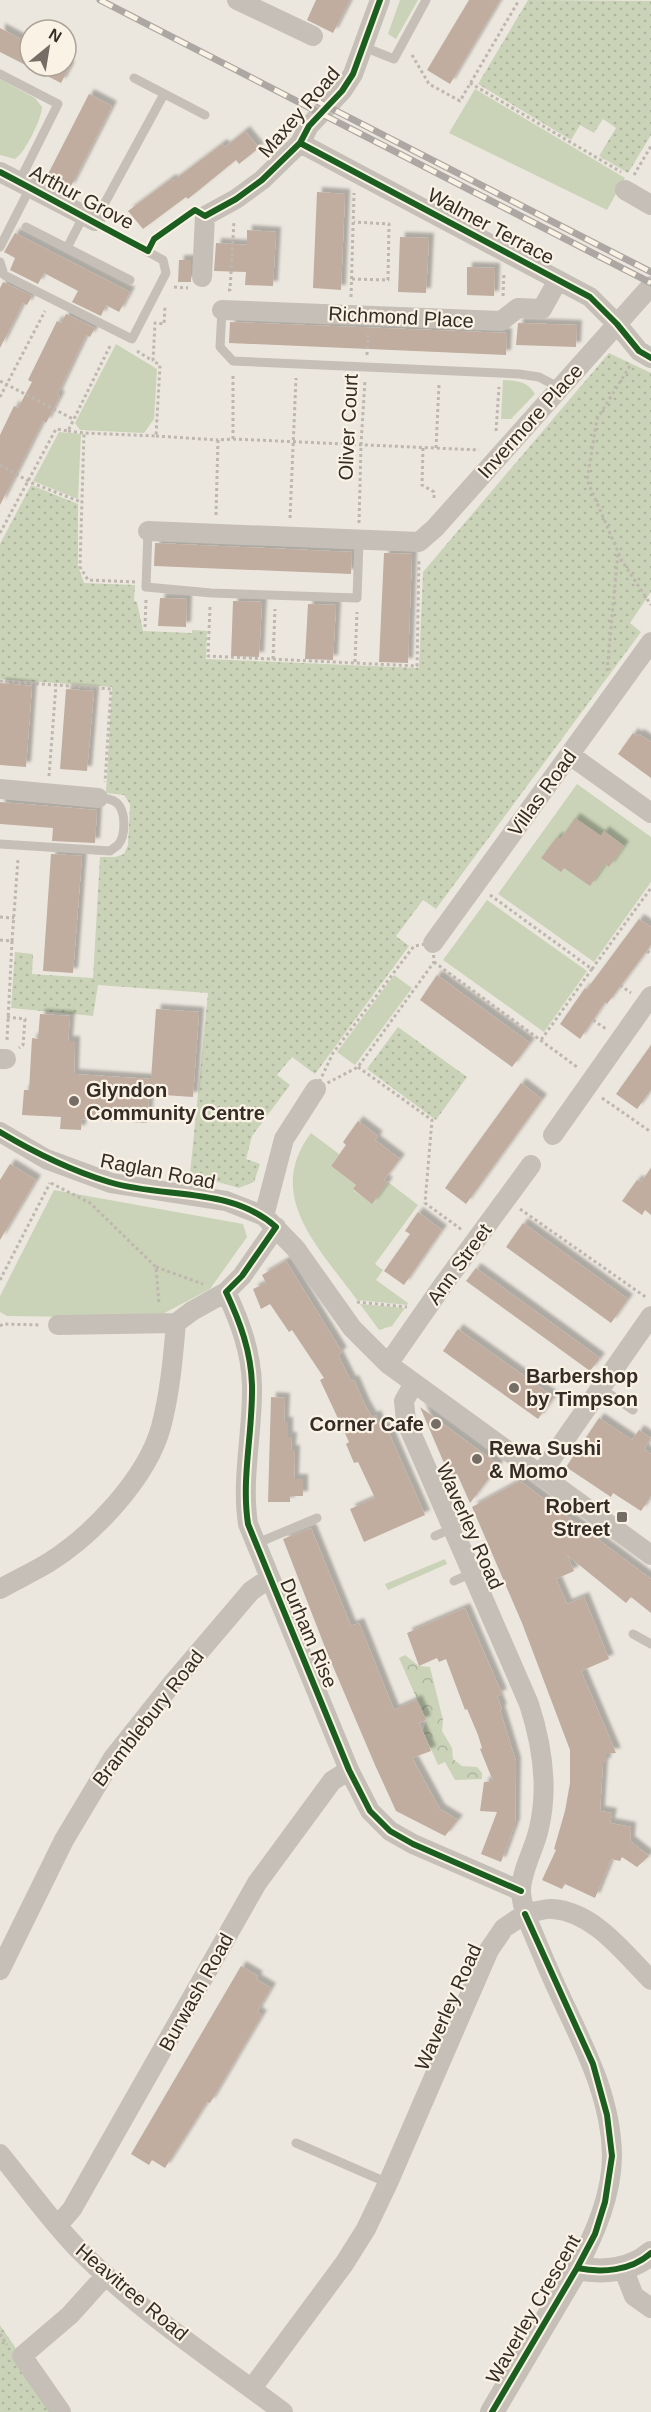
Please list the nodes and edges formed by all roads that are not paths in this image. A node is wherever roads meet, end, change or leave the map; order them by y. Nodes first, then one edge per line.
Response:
1 (237, 0) edge
2 (380, 0) edge
3 (426, 0) edge
4 (269, 7) edge
5 (313, 36) dead end
6 (364, 47) junction
7 (0, 74) edge
8 (134, 78) dead end
9 (164, 94) junction
10 (205, 115) dead end
11 (304, 134) junction
12 (0, 172) edge
13 (629, 184) road end
14 (24, 185) junction
15 (651, 205) edge
16 (89, 218) junction
17 (26, 227) dead end
18 (0, 247) edge
19 (67, 248) junction
20 (0, 262) edge
21 (130, 280) dead end
22 (558, 280) junction
23 (197, 283) road end
24 (646, 292) edge
25 (222, 310) joint
26 (617, 324) junction
27 (645, 355) edge
28 (560, 388) junction
29 (148, 531) joint
30 (359, 541) junction
31 (651, 642) edge
32 (570, 755) junction
33 (0, 789) edge
34 (101, 798) joint
35 (651, 813) edge
36 (0, 844) edge
37 (433, 953) road end
38 (651, 996) edge
39 (316, 1089) road end
40 (0, 1132) edge
41 (553, 1135) dead end
42 (531, 1165) dead end
43 (270, 1221) junction
44 (226, 1292) junction
45 (651, 1316) edge
46 (176, 1323) junction
47 (58, 1325) road end
48 (388, 1364) junction
49 (414, 1383) junction
50 (601, 1388) junction
51 (633, 1410) dead end
52 (540, 1475) junction
53 (317, 1518) dead end
54 (255, 1544) junction
55 (651, 1555) edge
56 (472, 1573) junction
57 (268, 1579) junction
58 (454, 1581) dead end
59 (0, 1589) edge
60 (633, 1634) dead end
61 (651, 1644) edge
62 (349, 1770) junction
63 (521, 1892) junction
64 (525, 1914) junction
65 (0, 1970) edge
66 (651, 1980) edge
67 (296, 2143) dead end
68 (0, 2154) edge
69 (388, 2183) junction
70 (58, 2225) junction
71 (651, 2253) edge
72 (578, 2268) junction
73 (623, 2268) junction
74 (106, 2275) junction
75 (651, 2308) edge
76 (252, 2388) junction
77 (61, 2412) edge
78 (283, 2412) edge
79 (492, 2412) edge

1 - 4 street
2 - 6 street, Maxey Road
3 - 6 lane
4 - 5 street
6 - 11 street, Maxey Road
7 - 14 lane
8 - 9 lane
9 - 10 lane
9 - 16 lane
11 - 22 street, Walmer Terrace
11 - 23 street, Maxey Road
12 - 14 street, Arthur Grove
13 - 15 street
14 - 16 street, Arthur Grove
14 - 18 lane, Arthur Grove
16 - 19 lane, Arthur Grove
16 - 20 lane, Arthur Grove
17 - 19 lane
19 - 21 lane
22 - 25 street, Richmond Place
22 - 26 street, Walmer Terrace
24 - 26 street, Invermore Place
25 - 28 lane
26 - 27 street, Walmer Terrace
26 - 28 street, Invermore Place
28 - 30 street, Invermore Place
29 - 30 street
29 - 30 lane
31 - 32 street, Villas Road
32 - 35 street
32 - 37 street, Villas Road
33 - 34 street
34 - 36 lane
38 - 41 street
39 - 43 street
40 - 43 street, Raglan Road
42 - 48 street, Ann Street
43 - 44 street
43 - 48 street
44 - 46 street
44 - 54 street, Durham Rise
45 - 50 street
46 - 47 street
46 - 59 street
48 - 49 street
49 - 52 street
49 - 56 street, Waverley Road
50 - 51 lane
50 - 52 street
52 - 55 street
53 - 54 lane
54 - 57 street, Durham Rise
56 - 58 lane
56 - 63 street, Waverley Road
57 - 62 street, Durham Rise
57 - 65 street, Bramblebury Road
60 - 61 lane
62 - 63 street, Durham Rise
62 - 70 street, Burwash Road
63 - 64 street, Waverley Road
64 - 66 street
64 - 69 street, Waverley Road
64 - 72 street, Waverley Crescent
67 - 69 lane
68 - 70 street, Heavitree Road
69 - 76 street, Waverley Road
70 - 74 street, Heavitree Road
71 - 73 street
72 - 73 street
72 - 79 street, Waverley Crescent
73 - 75 street
74 - 76 street, Heavitree Road
74 - 77 street
76 - 78 street, Heavitree Road

